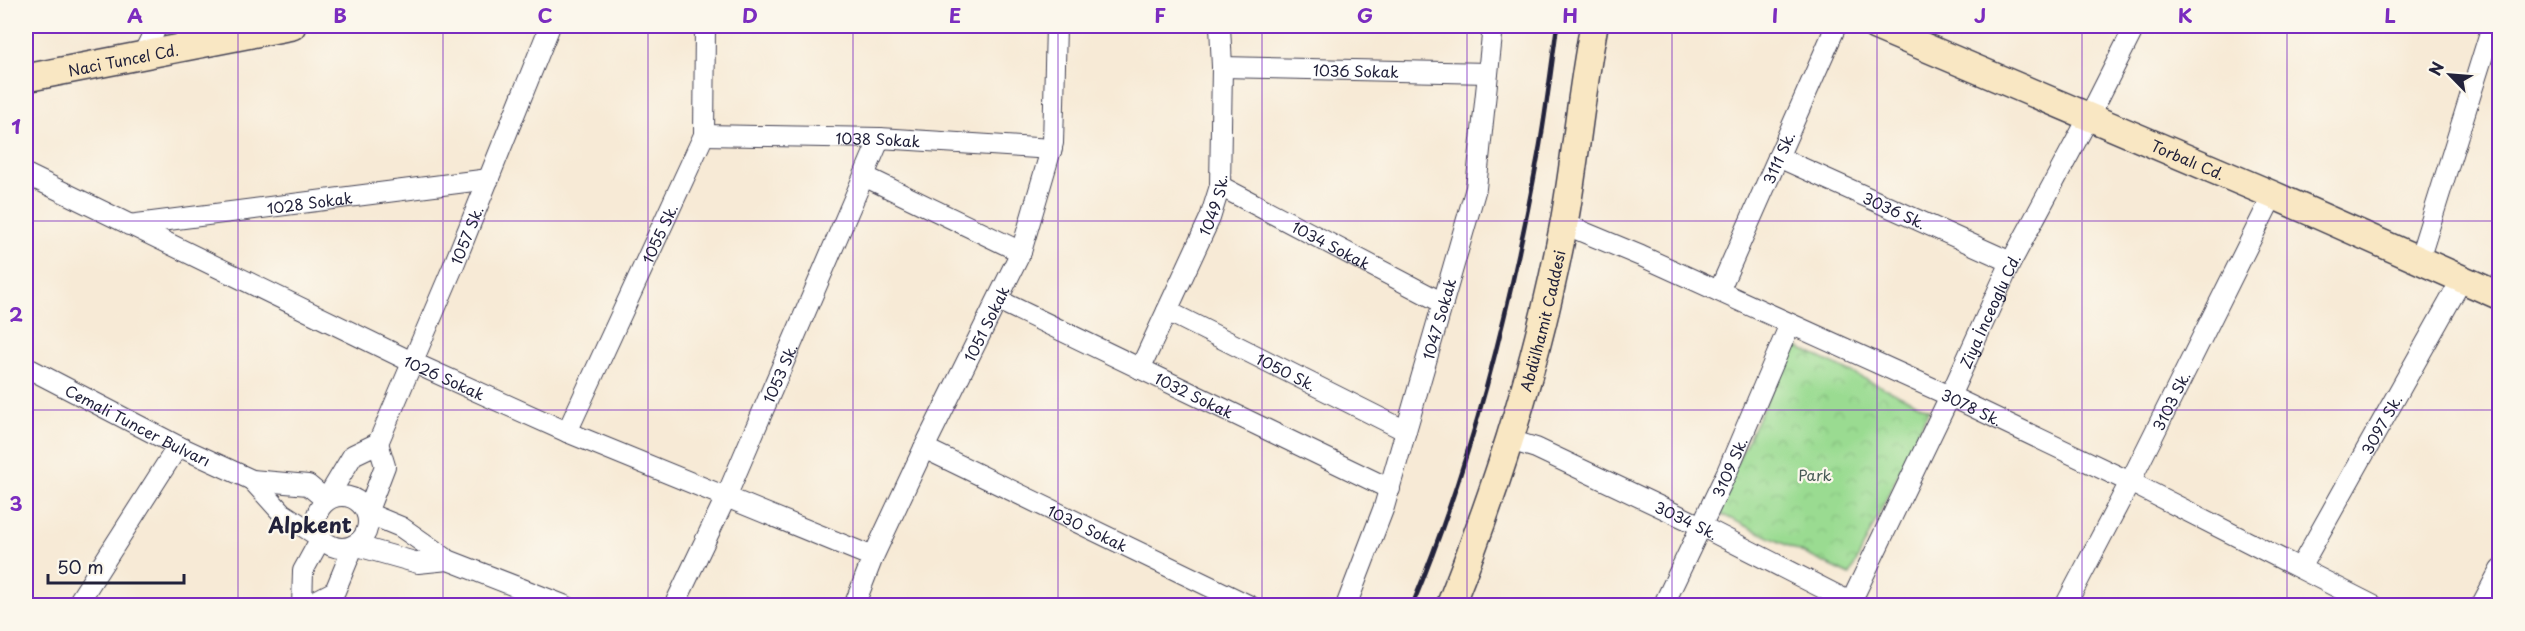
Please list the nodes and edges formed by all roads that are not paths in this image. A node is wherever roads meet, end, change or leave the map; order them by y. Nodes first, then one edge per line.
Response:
1 (157, 26) edge
2 (292, 26) edge
3 (550, 26) edge
4 (705, 26) edge
5 (1056, 26) edge
6 (1220, 26) edge
7 (1492, 26) edge
8 (1594, 26) edge
9 (1836, 26) edge
10 (1875, 26) edge
11 (2135, 26) edge
12 (2493, 26) edge
13 (142, 56) junction
14 (1222, 67) junction
15 (1488, 73) junction
16 (26, 78) edge
17 (2089, 117) junction
18 (704, 135) junction
19 (880, 138) junction
20 (1052, 149) junction
21 (1778, 158) junction
22 (26, 174) edge
23 (864, 176) junction
24 (489, 179) junction
25 (1220, 186) junction
26 (2273, 195) junction
27 (1564, 224) junction
28 (129, 225) junction
29 (1021, 252) junction
30 (2419, 260) junction
31 (2011, 262) junction
32 (2462, 279) junction
33 (1719, 291) junction
34 (2499, 296) edge
35 (998, 300) junction
36 (1443, 303) junction
37 (1167, 311) junction
38 (1790, 324) junction
39 (414, 363) junction
40 (1140, 369) junction
41 (28, 375) edge
42 (1950, 396) junction
43 (1406, 431) junction
44 (567, 432) junction
45 (1510, 440) junction
46 (378, 443) junction
47 (178, 446) junction
48 (924, 448) junction
49 (252, 480) junction
50 (2130, 482) junction
51 (1390, 489) junction
52 (726, 497) junction
53 (326, 500) junction
54 (367, 513) junction
55 (1701, 526) junction
56 (321, 538) junction
57 (354, 545) junction
58 (873, 557) junction
59 (448, 560) junction
60 (2300, 568) junction
61 (2499, 570) edge
62 (1852, 604) edge
63 (2365, 604) edge
64 (76, 606) edge
65 (304, 606) edge
66 (566, 606) edge
67 (674, 606) edge
68 (854, 606) edge
69 (1250, 606) edge
70 (1346, 606) edge
71 (1450, 606) edge
72 (1663, 606) edge
73 (2065, 606) edge
74 (2481, 606) edge

1 - 13 street
2 - 13 main road, Naci Tuncel Cd.
3 - 24 street, 1057 Sk.
4 - 18 street, 1055 Sk.
5 - 20 street, 1051 Sokak
6 - 14 street, 1049 Sk.
7 - 15 street, 1047 Sokak
8 - 27 main road, Abdülhamit Caddesi
9 - 21 street, 3111 Sk.
10 - 17 main road, Torbalı Cd.
11 - 17 street, Ziya İnceoglu Cd.
12 - 30 street
13 - 16 main road, Naci Tuncel Cd.
14 - 15 street, 1036 Sokak
14 - 25 street, 1049 Sk.
15 - 36 street, 1047 Sokak
17 - 26 main road, Torbalı Cd.
17 - 31 street, Ziya İnceoglu Cd.
18 - 19 street, 1038 Sokak
18 - 44 street, 1055 Sk.
19 - 20 street, 1038 Sokak
19 - 23 street, 1053 Sk.
20 - 29 street, 1051 Sokak
21 - 31 street, 3036 Sk.
21 - 33 street, 3111 Sk.
22 - 28 street, 1026 Sokak
23 - 29 street
23 - 52 street, 1053 Sk.
24 - 28 street, 1028 Sokak
24 - 39 street, 1057 Sk.
25 - 36 street, 1034 Sokak
25 - 37 street, 1049 Sk.
26 - 30 main road, Torbalı Cd.
26 - 50 street, 3103 Sk.
27 - 33 street, 3078 Sk.
27 - 45 main road, Abdülhamit Caddesi
28 - 39 street, 1026 Sokak
29 - 35 street, 1051 Sokak
30 - 32 main road, Torbalı Cd.
31 - 42 street, Ziya İnceoglu Cd.
32 - 34 main road, Torbalı Cd.
32 - 60 street, 3097 Sk.
33 - 38 street, 3078 Sk.
35 - 40 street, 1032 Sokak
35 - 48 street, 1051 Sokak
36 - 43 street, 1047 Sokak
37 - 40 street, 1049 Sk.
37 - 43 street, 1050 Sk.
38 - 42 street, 3078 Sk.
38 - 55 street, 3109 Sk.
39 - 44 street, 1026 Sokak
39 - 46 street, 1057 Sk.
40 - 51 street, 1032 Sokak
41 - 47 street, Cemali Tuncer Bulvarı
42 - 50 street, 3078 Sk.
42 - 62 street, Ziya İnceoglu Cd.
43 - 51 street, 1047 Sokak
44 - 52 street, 1026 Sokak
45 - 55 street, 3034 Sk.
45 - 71 main road, Abdülhamit Caddesi
46 - 53 street
46 - 54 street
47 - 49 street, Cemali Tuncer Bulvarı
47 - 64 street
48 - 58 street, 1051 Sokak
48 - 69 street, 1030 Sokak
49 - 53 street
49 - 56 street
50 - 60 street, 3078 Sk.
50 - 73 street, 3103 Sk.
51 - 70 street, 1047 Sokak
52 - 58 street, 1026 Sokak
52 - 67 street, 1053 Sk.
53 - 54 street
53 - 56 street
54 - 57 street
54 - 59 street
55 - 62 street, 3034 Sk.
55 - 72 street, 3109 Sk.
56 - 57 street
56 - 65 street
57 - 59 street
57 - 65 street
58 - 68 street, 1051 Sokak
59 - 66 street
60 - 63 street, 3078 Sk.
61 - 74 street

